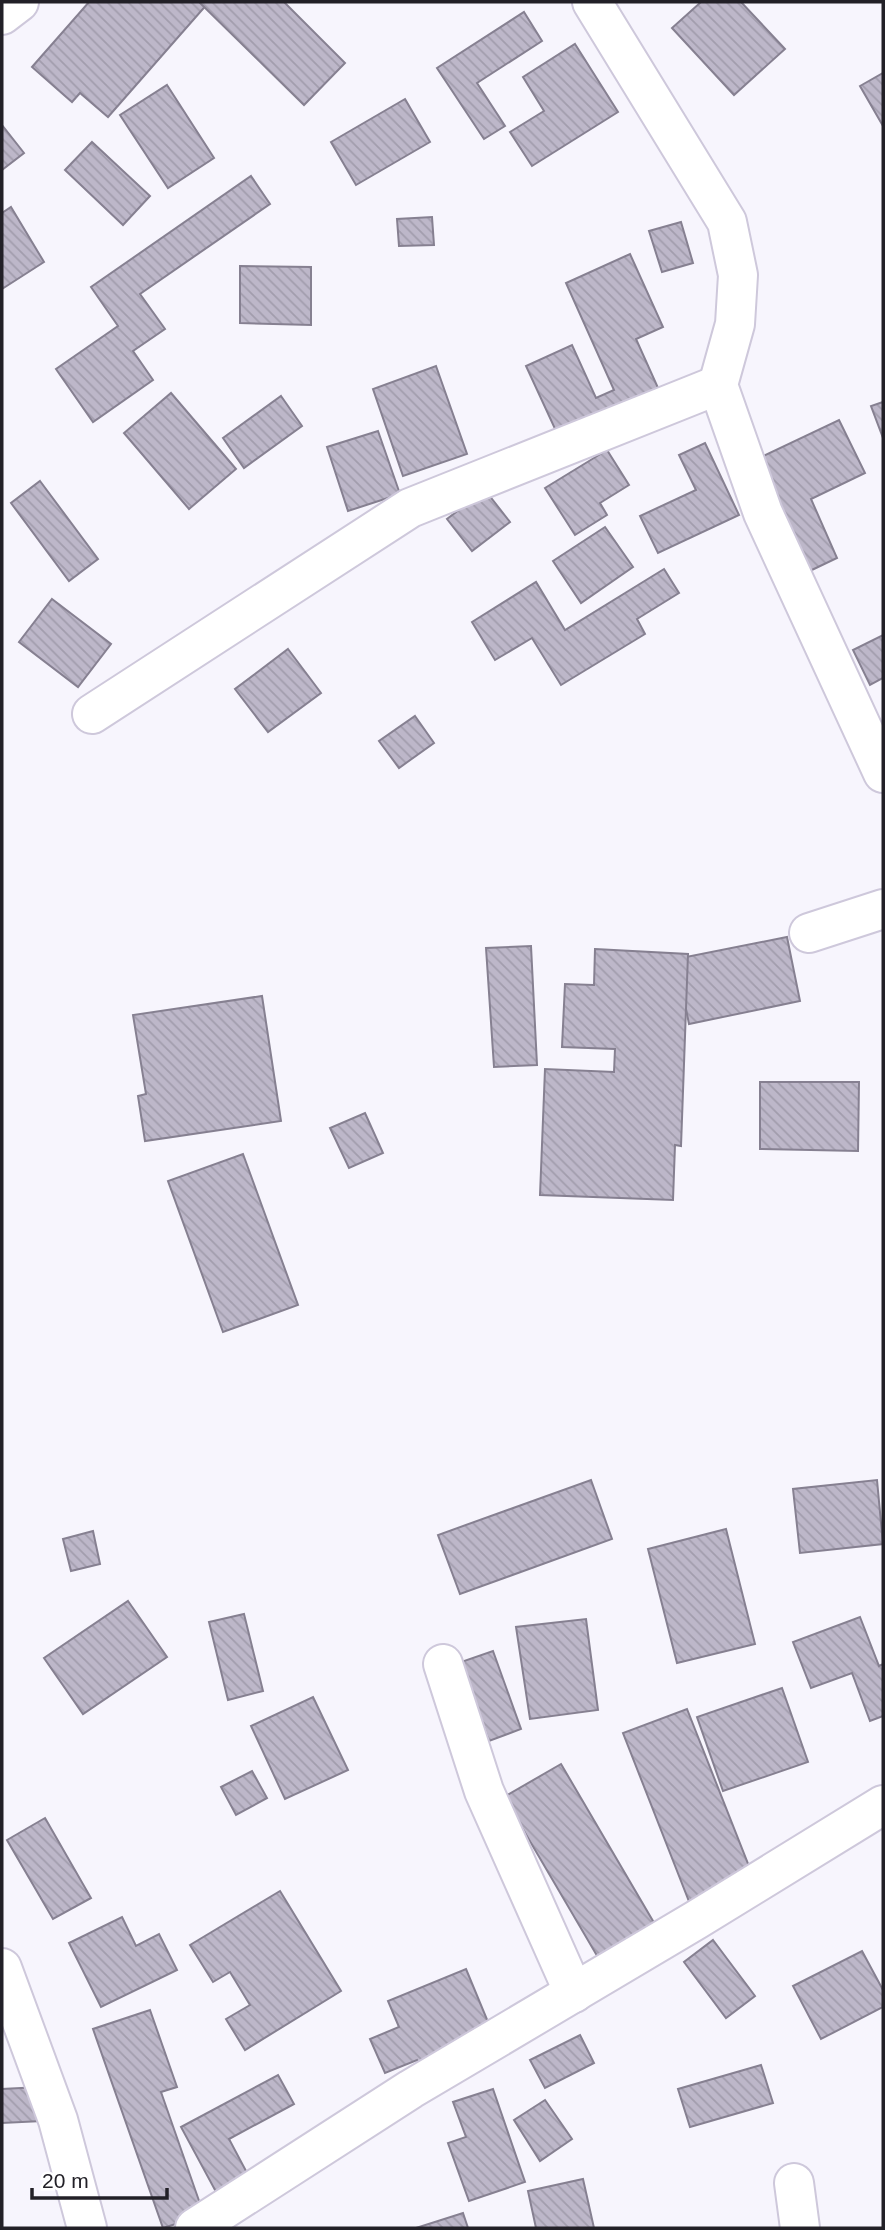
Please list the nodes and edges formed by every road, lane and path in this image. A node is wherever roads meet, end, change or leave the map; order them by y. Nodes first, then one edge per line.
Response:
1 (19, 2) edge
2 (592, 2) edge
3 (2, 15) edge
4 (718, 385) junction
5 (92, 714) dead end
6 (883, 773) edge
7 (883, 909) edge
8 (810, 933) dead end
9 (443, 1664) dead end
10 (883, 1805) edge
11 (2, 1968) edge
12 (574, 1993) junction
13 (794, 2183) dead end
14 (87, 2228) edge
15 (195, 2228) edge
16 (800, 2228) edge

1 - 3 street
2 - 4 street
4 - 5 street
4 - 6 street
7 - 8 street
9 - 12 street
10 - 12 street
11 - 14 street
12 - 15 street
13 - 16 street

